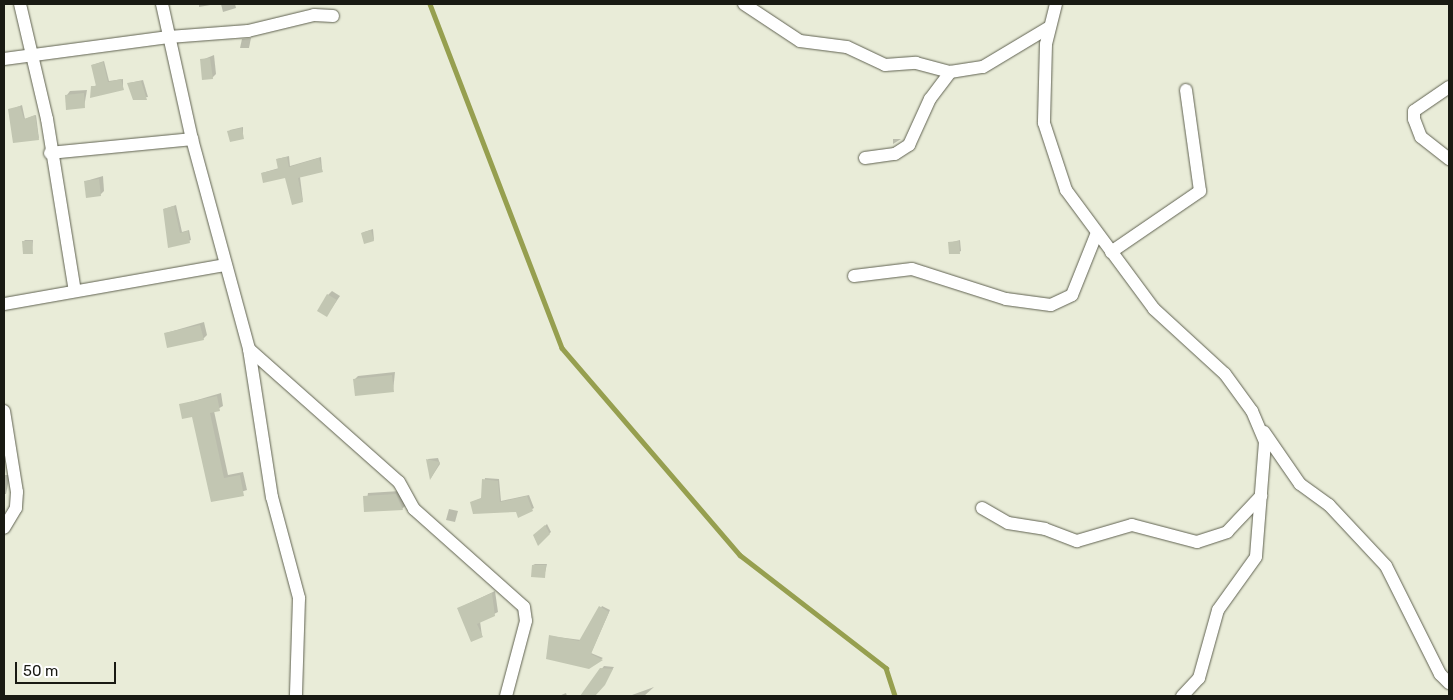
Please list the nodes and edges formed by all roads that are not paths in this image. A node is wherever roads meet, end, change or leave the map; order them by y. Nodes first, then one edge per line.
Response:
1 (20, 4) edge
2 (162, 4) edge
3 (744, 4) edge
4 (1056, 4) edge
5 (333, 16) dead end
6 (1048, 28) junction
7 (169, 36) junction
8 (28, 54) junction
9 (4, 59) edge
10 (950, 72) junction
11 (1449, 87) edge
12 (1186, 90) dead end
13 (192, 139) junction
14 (50, 153) junction
15 (865, 158) dead end
16 (1449, 159) edge
17 (1096, 235) junction
18 (1111, 252) junction
19 (226, 265) junction
20 (854, 276) dead end
21 (75, 291) junction
22 (4, 304) edge
23 (249, 349) junction
24 (4, 411) edge
25 (1260, 426) junction
26 (1262, 494) junction
27 (982, 508) dead end
28 (4, 528) edge
29 (1449, 683) edge
30 (296, 696) edge
31 (506, 696) edge
32 (1182, 696) edge

1 - 8 street
2 - 7 street
3 - 10 street
4 - 6 street
5 - 7 street
6 - 10 street
6 - 17 street
7 - 8 street
7 - 13 street
8 - 9 street
8 - 14 street
10 - 15 street
11 - 16 street
12 - 18 street
13 - 14 street
13 - 19 street
14 - 21 street
17 - 18 street
17 - 20 street
18 - 25 street
19 - 21 street
19 - 23 street
21 - 22 street
23 - 30 street
23 - 31 street
24 - 28 street
25 - 26 street
25 - 29 street
26 - 27 street
26 - 32 street

